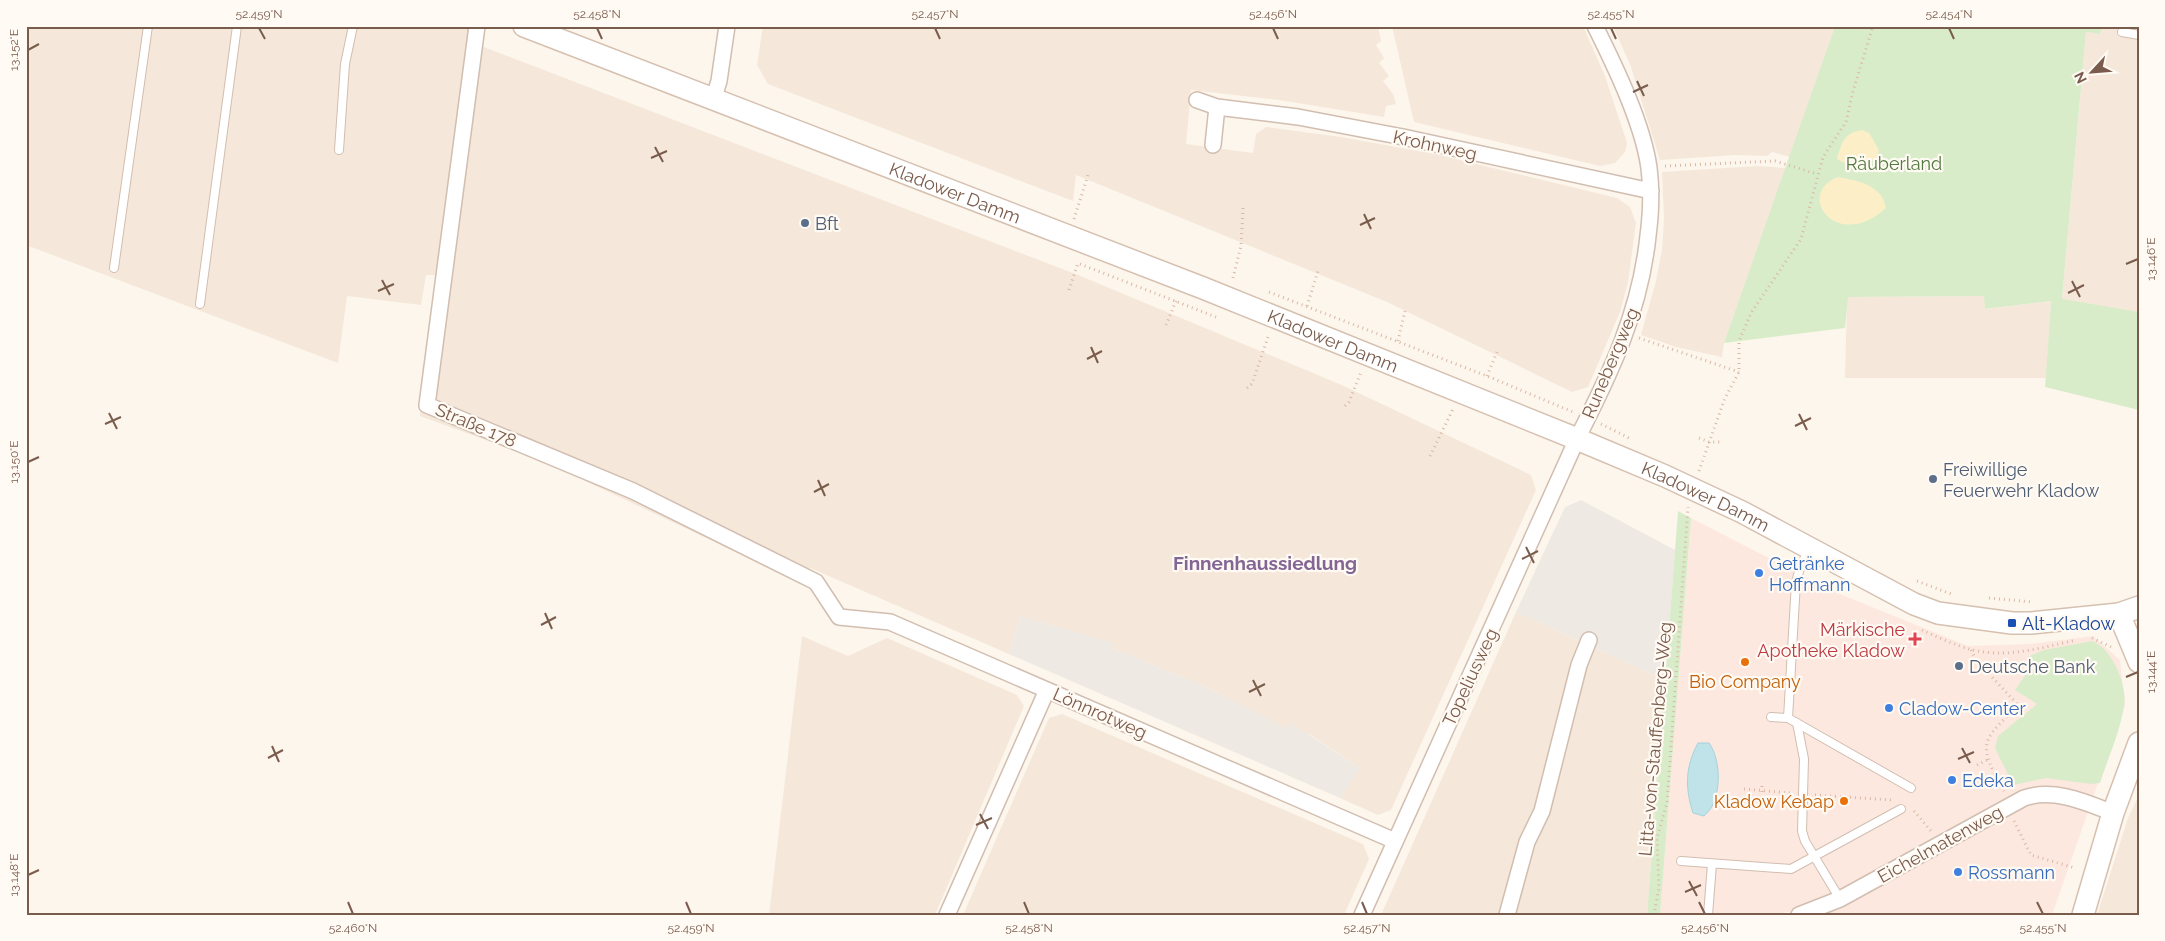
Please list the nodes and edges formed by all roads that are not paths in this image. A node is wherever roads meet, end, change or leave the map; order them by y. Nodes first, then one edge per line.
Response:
1 (148, 26) edge
2 (237, 26) edge
3 (353, 26) edge
4 (477, 26) edge
5 (524, 26) edge
6 (727, 26) edge
7 (1595, 26) edge
8 (2122, 32) dead end
9 (2139, 35) edge
10 (713, 100) junction
11 (1197, 100) dead end
12 (1217, 107) junction
13 (1213, 145) dead end
14 (340, 150) dead end
15 (1651, 190) junction
16 (114, 268) dead end
17 (200, 304) dead end
18 (1577, 439) junction
19 (1810, 548) junction
20 (816, 582) joint
21 (2139, 607) edge
22 (2119, 614) junction
23 (1590, 640) dead end
24 (2139, 662) edge
25 (1047, 690) junction
26 (1771, 717) dead end
27 (1788, 718) junction
28 (1798, 723) junction
29 (2139, 743) edge
30 (1911, 788) dead end
31 (1901, 809) dead end
32 (2113, 813) junction
33 (1394, 841) junction
34 (1815, 857) junction
35 (1681, 861) dead end
36 (1712, 864) junction
37 (1840, 899) junction
38 (947, 915) edge
39 (1362, 915) edge
40 (1507, 915) edge
41 (1708, 915) edge
42 (1799, 915) edge
43 (2083, 915) edge

1 - 16 lane
2 - 17 lane
3 - 14 lane
4 - 20 street, Straße 178
5 - 10 main road, Kladower Damm
6 - 10 street
7 - 15 street, Runebergweg
8 - 9 lane
10 - 18 main road, Kladower Damm
11 - 12 street, Krohnweg
12 - 13 street
12 - 15 street, Krohnweg
15 - 18 street, Runebergweg
18 - 19 main road, Kladower Damm
18 - 33 street, Topeliusweg
19 - 22 main road, Kladower Damm
19 - 27 lane
20 - 25 street, Lönnrotweg
21 - 22 main road, Kladower Damm
22 - 24 main road
23 - 40 street
25 - 33 street, Lönnrotweg
25 - 38 street
26 - 27 lane
27 - 28 lane
28 - 30 lane
28 - 34 lane
29 - 32 main road
31 - 34 lane
32 - 37 street, Eichelmatenweg
32 - 43 main road
33 - 39 street, Topeliusweg
34 - 36 lane
34 - 37 lane
35 - 36 lane
36 - 41 lane
37 - 42 street, Eichelmatenweg

